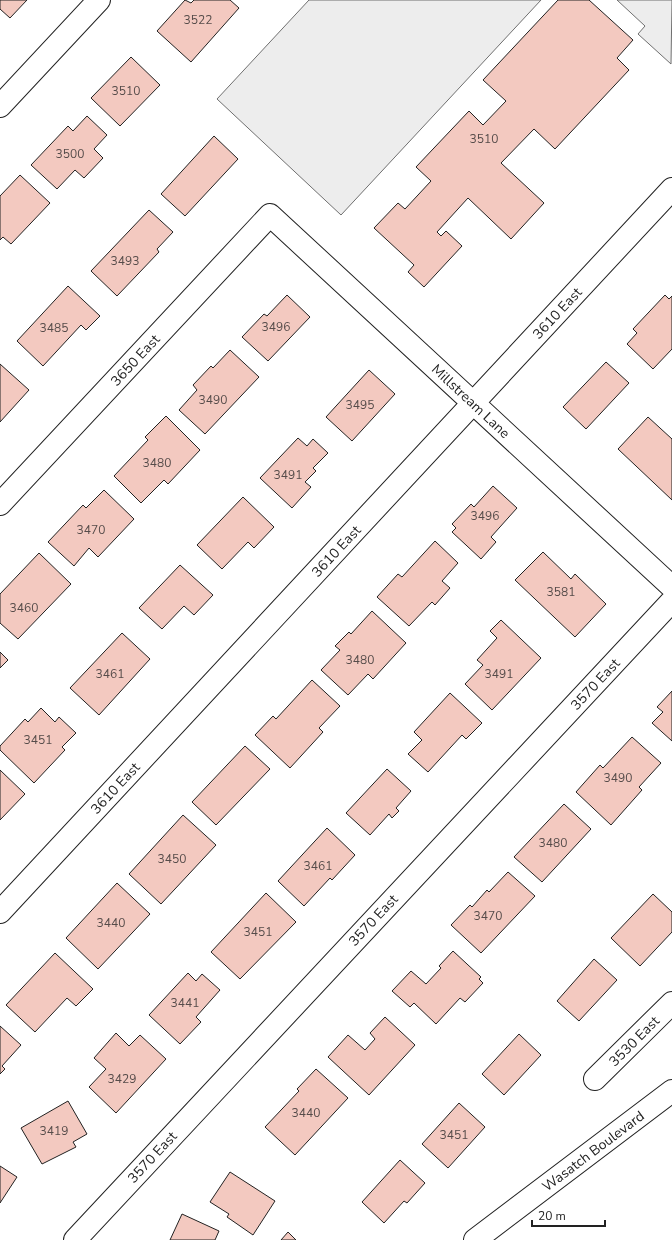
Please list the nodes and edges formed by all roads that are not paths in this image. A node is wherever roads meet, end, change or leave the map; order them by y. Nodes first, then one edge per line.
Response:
1 (99, 0) edge
2 (0, 106) edge
3 (668, 201) edge
4 (270, 215) joint
5 (474, 403) junction
6 (0, 504) edge
7 (672, 587) edge
8 (672, 601) edge
9 (0, 912) edge
10 (672, 1003) edge
11 (595, 1079) dead end
12 (672, 1090) edge
13 (75, 1240) edge
14 (475, 1240) edge

1 - 2 street
3 - 5 street, 3610 East
4 - 5 street, Millstream Lane
4 - 6 street, 3650 East
5 - 7 street, Millstream Lane
5 - 9 street, 3610 East
8 - 13 street, 3570 East
10 - 11 street, 3530 East
12 - 14 street, Wasatch Boulevard

